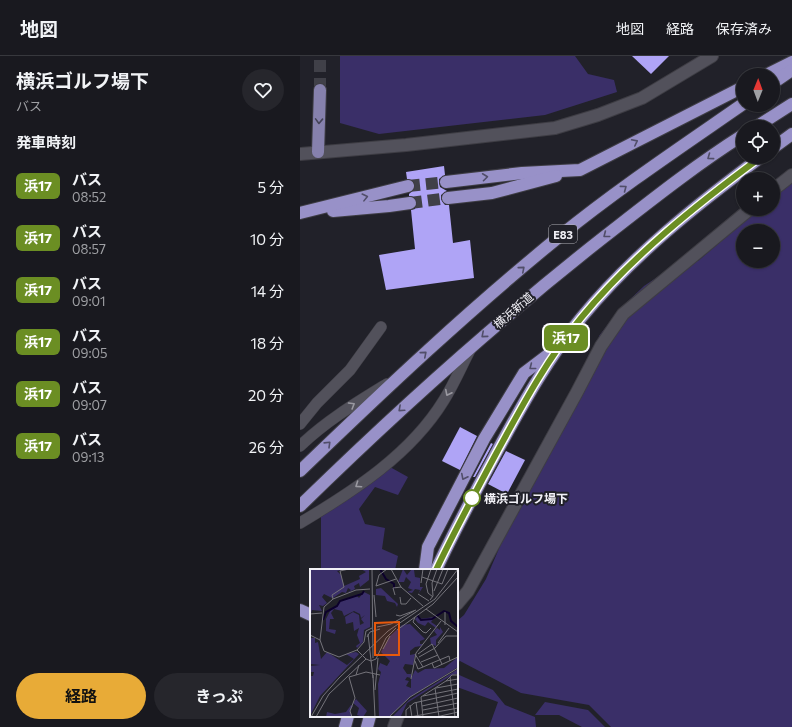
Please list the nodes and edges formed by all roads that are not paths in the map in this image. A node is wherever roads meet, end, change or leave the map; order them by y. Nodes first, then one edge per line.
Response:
1 (712, 56) edge
2 (792, 62) edge
3 (780, 68) edge
4 (792, 70) edge
5 (780, 78) edge
6 (320, 90) tunnel mouth
7 (736, 91) edge
8 (792, 104) edge
9 (736, 109) edge
10 (767, 120) edge
11 (792, 134) edge
12 (736, 140) edge
13 (780, 143) edge
14 (318, 152) junction
15 (300, 154) edge
16 (752, 164) edge
17 (580, 170) junction
18 (792, 175) edge
19 (446, 182) tunnel mouth
20 (780, 184) edge
21 (408, 186) tunnel mouth
22 (448, 198) tunnel mouth
23 (410, 203) tunnel mouth
24 (301, 213) edge
25 (742, 216) edge
26 (381, 327) dead end
27 (563, 343) junction
28 (472, 346) junction
29 (395, 380) junction
30 (300, 424) edge
31 (300, 446) edge
32 (300, 471) edge
33 (300, 506) edge
34 (300, 523) edge
35 (425, 569) edge
36 (436, 569) edge
37 (458, 603) edge
38 (300, 610) edge
39 (310, 615) edge
40 (348, 717) edge
41 (370, 717) edge
42 (398, 717) edge
43 (345, 727) edge
44 (367, 727) edge
45 (394, 727) edge

1 - 14 street
2 - 3 highway
4 - 5 highway
6 -> 14 main road
17 -> 7 highway
8 - 10 highway
29 -> 9 highway, 横浜新道 / E83
11 - 13 highway
12 -> 28 highway, 横浜新道 / E83
14 - 15 street
16 - 27 highway
19 -> 17 highway
17 - 22 highway
18 - 20 street
24 -> 21 highway
23 - 24 highway
25 - 37 street
26 - 30 lane
27 -> 35 highway
27 - 36 highway
28 -> 33 highway, 横浜新道 / E83
28 -> 34 lane
31 -> 29 lane
32 -> 29 highway, 横浜新道 / E83
38 - 39 highway
40 - 43 highway
41 - 44 highway
42 - 45 street

